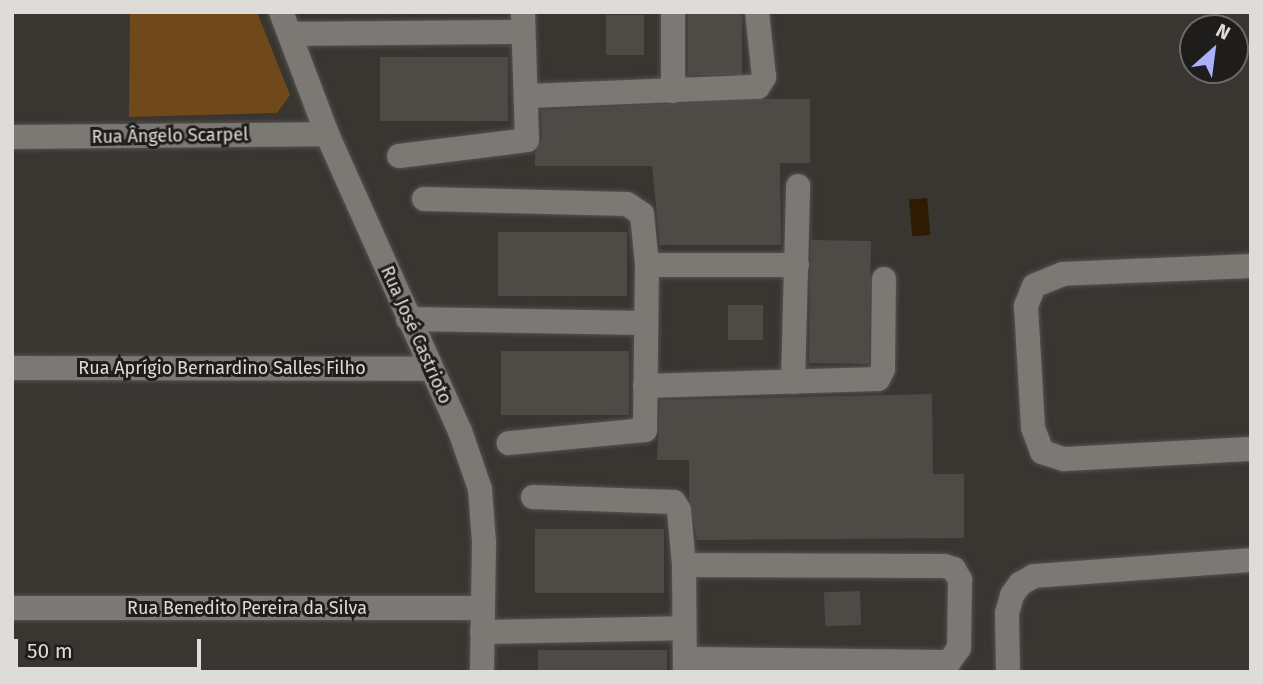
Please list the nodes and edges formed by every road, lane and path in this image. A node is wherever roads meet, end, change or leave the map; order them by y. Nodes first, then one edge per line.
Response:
1 (673, 12) edge
2 (757, 12) edge
3 (523, 22) edge
4 (285, 23) edge
5 (673, 91) junction
6 (528, 96) junction
7 (327, 134) junction
8 (12, 137) edge
9 (399, 156) dead end
10 (798, 186) dead end
11 (424, 200) dead end
12 (647, 265) junction
13 (797, 265) junction
14 (1251, 266) edge
15 (884, 279) dead end
16 (408, 319) junction
17 (646, 323) junction
18 (12, 368) edge
19 (431, 369) junction
20 (793, 383) junction
21 (645, 386) junction
22 (509, 443) dead end
23 (1251, 449) edge
24 (533, 498) dead end
25 (1251, 560) edge
26 (684, 565) junction
27 (12, 608) edge
28 (482, 620) junction
29 (682, 628) junction
30 (685, 665) edge
31 (482, 672) edge
32 (1008, 672) edge

1 - 5 street
2 - 5 street
3 - 4 street
3 - 6 street
4 - 7 street, Rua José Castrioto
5 - 6 street
6 - 9 street
7 - 8 street, Rua Ângelo Scarpel
7 - 16 street, Rua José Castrioto
10 - 13 street
11 - 12 street
12 - 13 street
12 - 17 street
13 - 20 street
14 - 23 street
15 - 20 street
16 - 17 street
16 - 19 street, Rua José Castrioto
17 - 21 street
18 - 19 street, Rua Aprígio Bernardino Salles Filho
19 - 28 street, Rua José Castrioto
20 - 21 street
21 - 22 street
24 - 26 street
25 - 32 street
26 - 29 street
26 - 30 street
27 - 28 street, Rua Benedito Pereira da Silva
28 - 29 street, Rua Benedito Pereira da Silva
28 - 31 street, Rua José Castrioto
29 - 30 street

